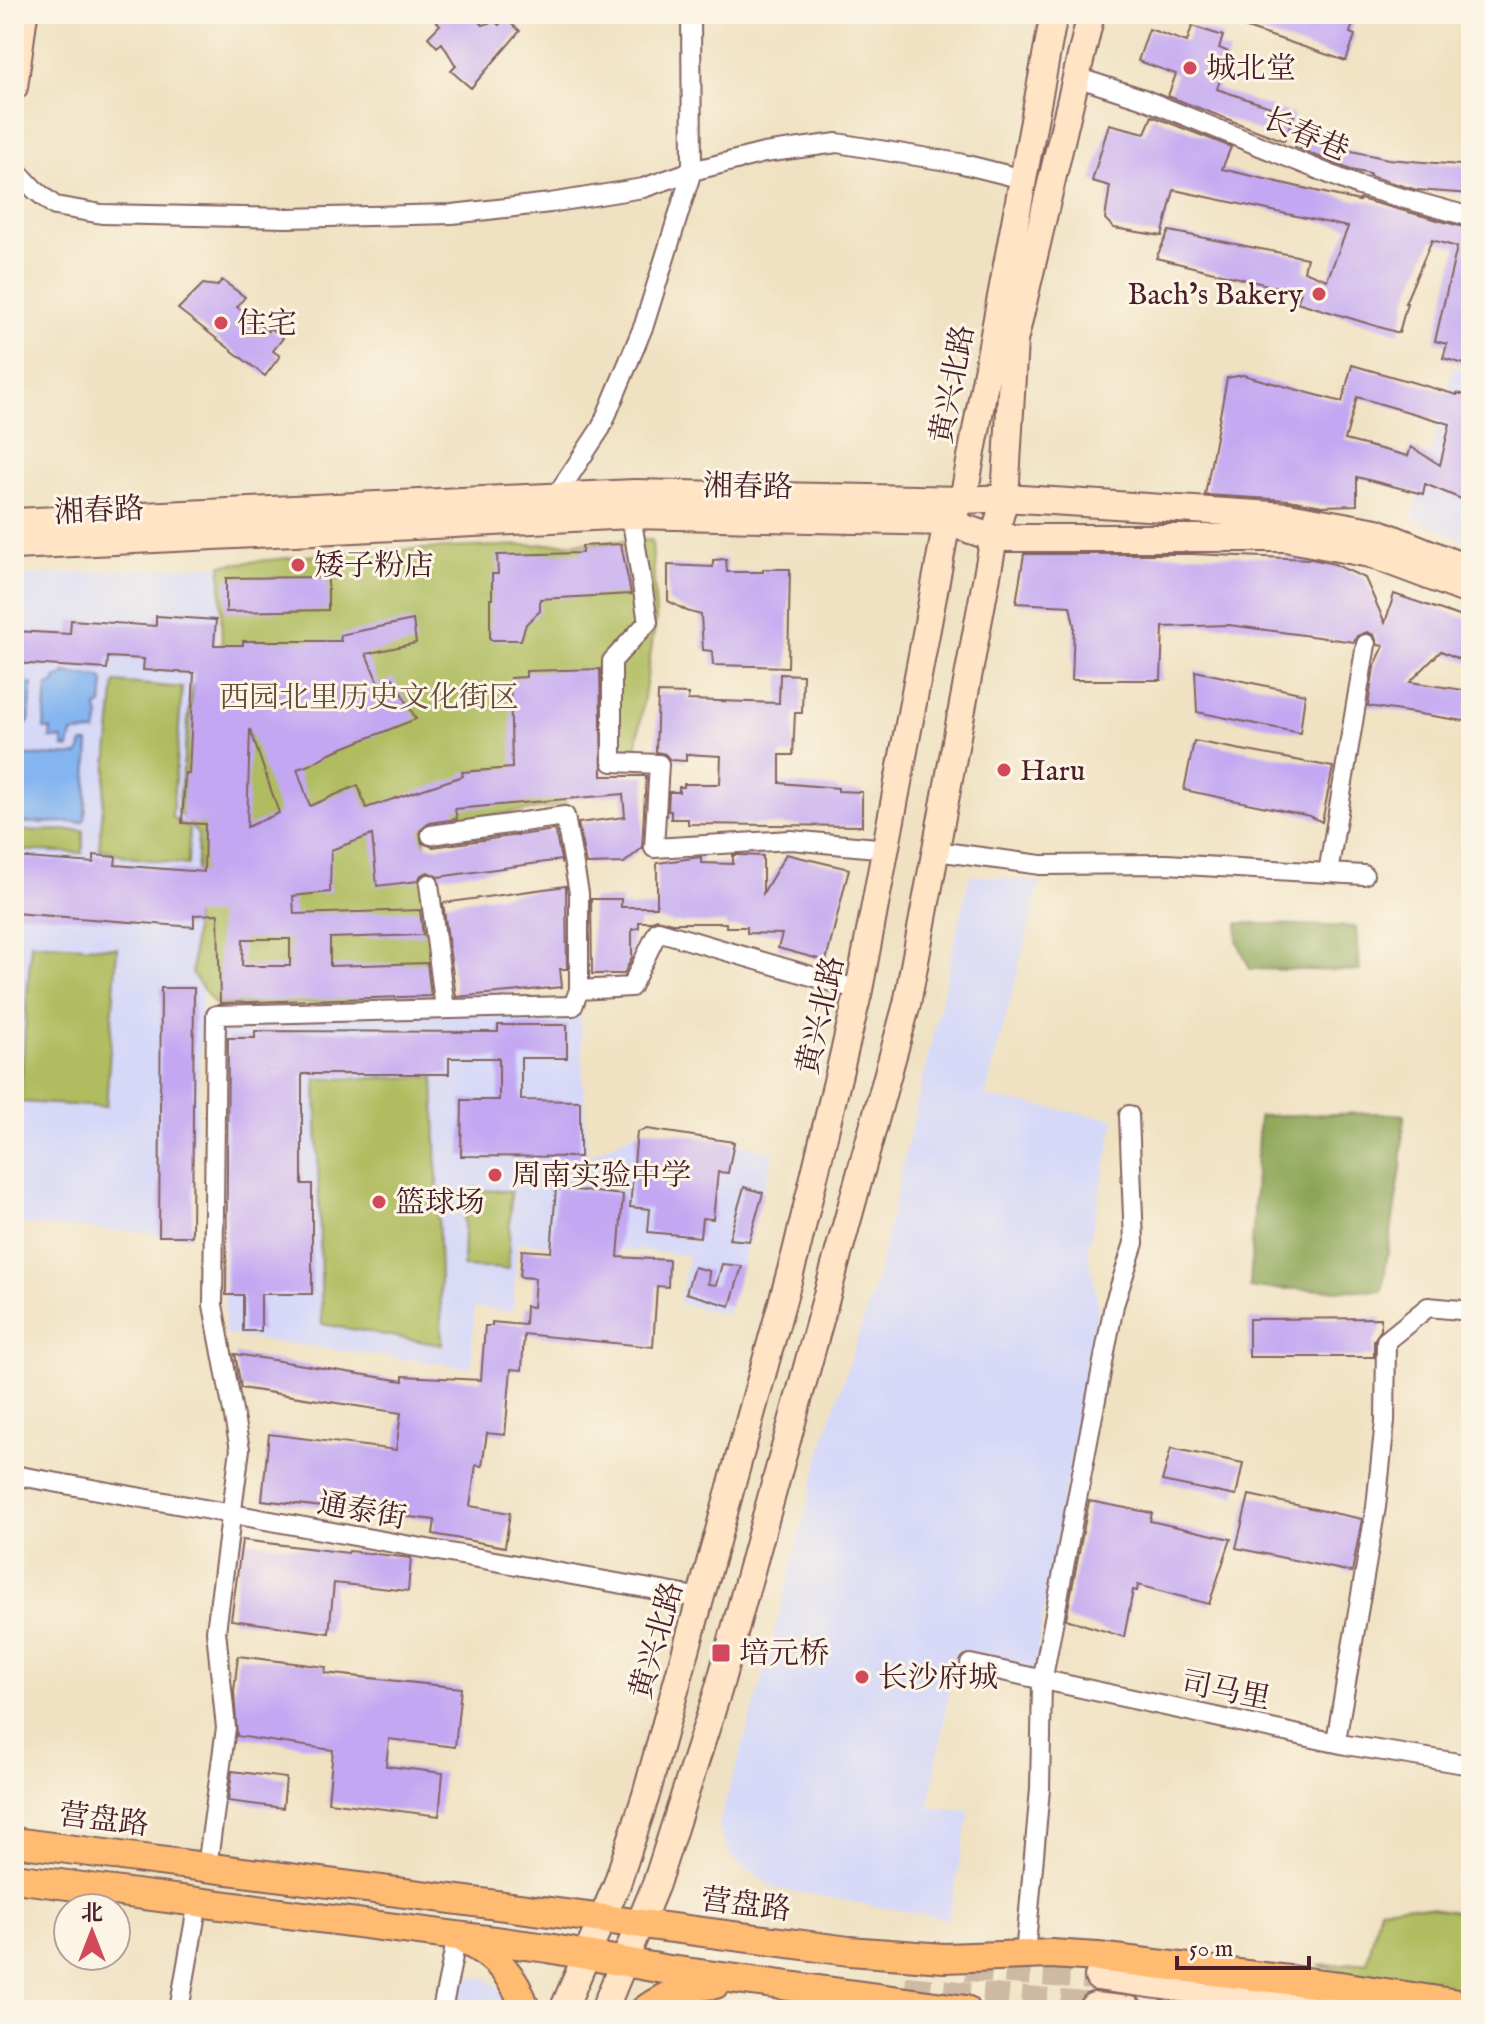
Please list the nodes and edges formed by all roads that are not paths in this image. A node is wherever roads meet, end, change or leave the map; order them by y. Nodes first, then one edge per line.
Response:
1 (24, 14) edge
2 (691, 14) edge
3 (1054, 14) edge
4 (1091, 14) edge
5 (1076, 77) junction
6 (14, 87) edge
7 (14, 168) edge
8 (692, 171) junction
9 (1023, 179) junction
10 (1471, 217) edge
11 (556, 496) junction
12 (1005, 498) junction
13 (963, 500) junction
14 (631, 515) junction
15 (14, 522) edge
16 (947, 522) junction
17 (994, 538) junction
18 (14, 546) edge
19 (1471, 570) edge
20 (1471, 592) edge
21 (1366, 644) dead end
22 (431, 835) dead end
23 (887, 849) junction
24 (936, 851) junction
25 (1328, 873) junction
26 (1364, 875) dead end
27 (429, 884) dead end
28 (579, 990) junction
29 (859, 990) junction
30 (445, 1009) junction
31 (1129, 1115) dead end
32 (1471, 1311) edge
33 (14, 1475) edge
34 (231, 1516) junction
35 (701, 1598) junction
36 (970, 1664) dead end
37 (1042, 1682) junction
38 (1336, 1741) junction
39 (1471, 1765) edge
40 (14, 1842) edge
41 (207, 1867) junction
42 (14, 1878) edge
43 (198, 1902) junction
44 (602, 1919) junction
45 (639, 1924) junction
46 (457, 1937) junction
47 (586, 1955) junction
48 (1025, 1955) junction
49 (623, 1962) junction
50 (1098, 1977) tunnel mouth
51 (760, 1982) junction
52 (1094, 2006) tunnel mouth
53 (1471, 2006) edge
54 (179, 2010) edge
55 (442, 2010) edge
56 (526, 2010) edge
57 (563, 2010) edge
58 (604, 2010) edge
59 (645, 2010) edge
60 (966, 2010) edge
61 (1130, 2010) edge
62 (1342, 2010) edge

1 - 6 main road
2 - 8 street
3 - 9 main road, 黄兴北路
4 - 5 main road, 黄兴北路
5 - 10 street, 长春巷
5 - 12 main road, 黄兴北路
7 - 8 street
8 - 9 street
8 - 11 street
9 - 13 main road, 黄兴北路
11 - 13 main road, 湘春路
11 - 15 main road, 湘春路
12 - 13 main road, 湘春路
12 - 17 main road, 黄兴北路
12 - 19 main road, 湘春路
13 - 16 main road, 黄兴北路
14 - 16 main road, 湘春路
14 - 18 main road, 湘春路
14 - 23 street
16 - 17 main road, 湘春路
16 - 23 main road, 黄兴北路
17 - 20 main road, 湘春路
17 - 24 main road, 黄兴北路
21 - 25 street
22 - 28 street
23 - 29 main road, 黄兴北路
24 - 25 street
24 - 45 main road, 黄兴北路
25 - 26 street
27 - 30 street
28 - 29 street
28 - 30 street
29 - 35 main road, 黄兴北路
30 - 34 street
31 - 37 street
32 - 38 street
33 - 34 street, 通泰街
34 - 35 street, 通泰街
34 - 41 street
35 - 44 main road, 黄兴北路
36 - 37 street, 司马里
37 - 38 street, 司马里
37 - 48 street
38 - 39 street, 司马里
40 - 41 main road, 营盘路
41 - 44 main road, 营盘路
42 - 43 main road
43 - 46 main road
43 - 54 street
44 - 45 main road, 营盘路
44 - 47 main road, 黄兴北路
45 - 48 main road, 营盘路
45 - 49 main road, 黄兴北路
46 - 47 main road
46 - 55 street
46 - 56 main road
47 - 49 main road
47 - 57 main road, 黄兴北路
48 - 53 main road, 营盘路
49 - 51 main road
49 - 58 main road, 黄兴北路
50 - 62 main road
51 - 59 main road
51 - 60 main road
52 - 61 main road

